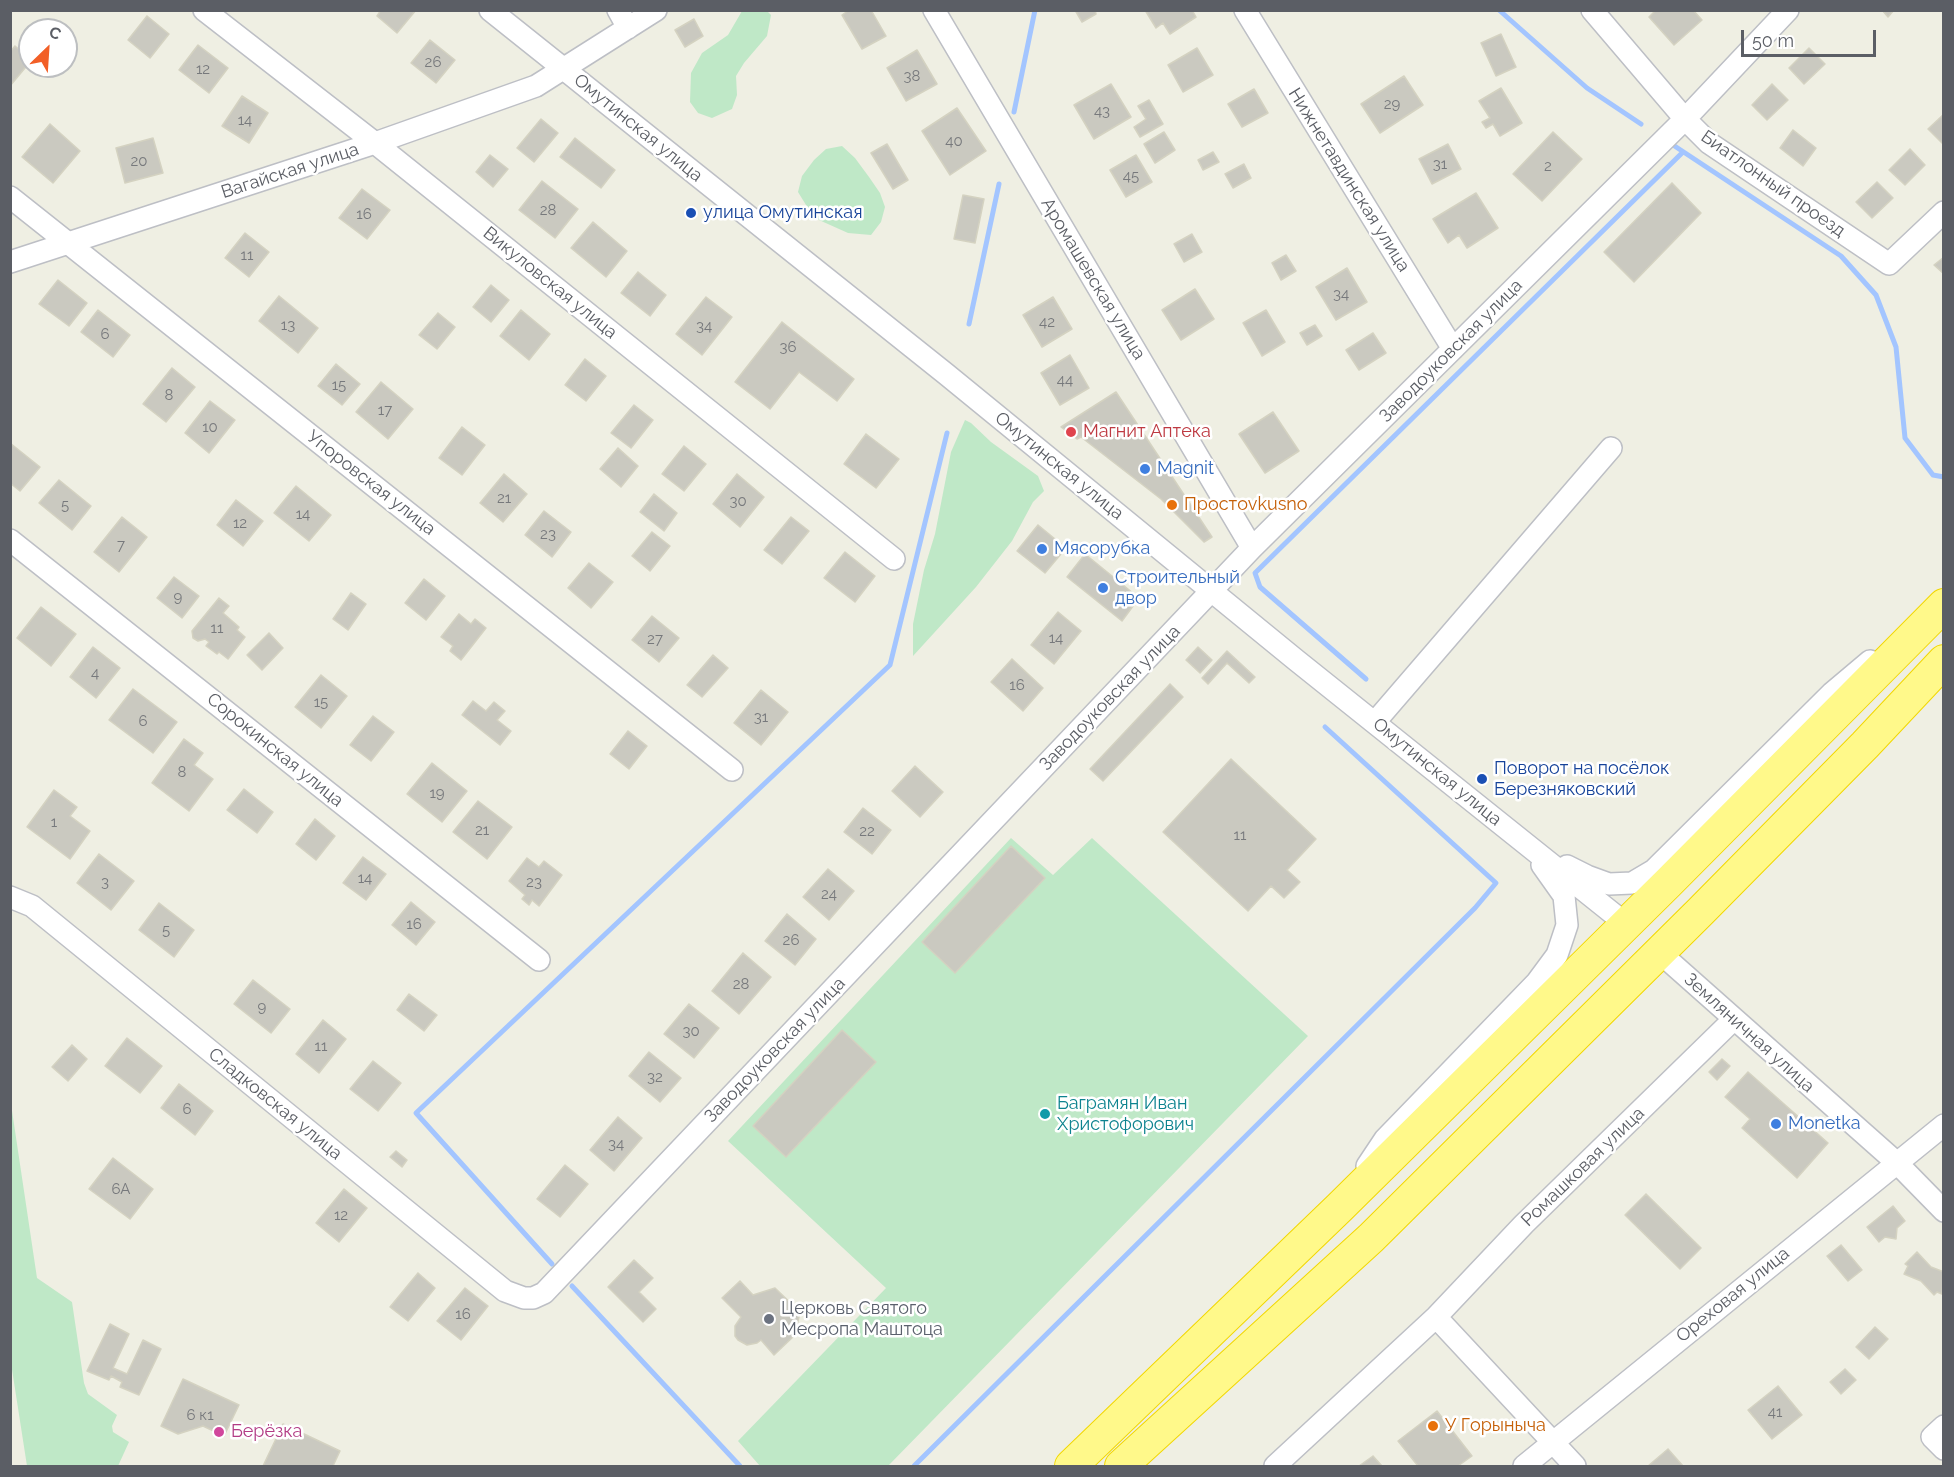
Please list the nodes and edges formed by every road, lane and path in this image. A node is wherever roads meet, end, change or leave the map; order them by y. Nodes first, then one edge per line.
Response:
1 (204, 10) edge
2 (490, 10) edge
3 (657, 10) edge
4 (933, 10) edge
5 (1245, 10) edge
6 (1592, 10) edge
7 (1786, 11) edge
8 (623, 19) edge
9 (565, 69) junction
10 (1685, 118) junction
11 (375, 143) junction
12 (10, 197) edge
13 (1944, 212) edge
14 (68, 243) junction
15 (10, 262) edge
16 (1453, 349) junction
17 (1611, 448) dead end
18 (10, 540) edge
19 (1252, 548) junction
20 (894, 559) dead end
21 (1212, 590) junction
22 (1944, 598) edge
23 (1944, 605) edge
24 (1944, 661) edge
25 (1375, 722) junction
26 (732, 770) dead end
27 (1530, 847) junction
28 (10, 897) edge
29 (1626, 924) junction
30 (1659, 952) junction
31 (539, 960) dead end
32 (1733, 1020) junction
33 (1944, 1125) edge
34 (1897, 1164) junction
35 (1339, 1208) junction
36 (1944, 1211) edge
37 (544, 1293) joint
38 (1436, 1317) junction
39 (1944, 1426) edge
40 (1553, 1443) junction
41 (1944, 1449) edge
42 (1071, 1467) edge
43 (1121, 1467) edge
44 (1275, 1467) edge
45 (1524, 1467) edge
46 (1575, 1467) edge

1 - 11 street, Викуловская улица
2 - 9 street, Омутинская улица
3 - 8 street, Вагайская улица
4 - 19 street, Аромашевская улица
5 - 16 street, Нижнетавдинская улица
6 - 10 street, Биатлонный проезд
7 - 10 street, Заводоуковская улица
8 - 9 street, Вагайская улица
9 - 11 street, Вагайская улица
9 - 21 street, Омутинская улица
10 - 13 street, Биатлонный проезд
10 - 16 street, Заводоуковская улица
11 - 14 street, Вагайская улица
11 - 20 street, Викуловская улица
12 - 14 street, Упоровская улица
14 - 15 street, Вагайская улица
14 - 26 street, Упоровская улица
16 - 19 street, Заводоуковская улица
17 - 25 street
18 - 31 street, Сорокинская улица
19 - 21 street, Заводоуковская улица
21 - 25 street, Омутинская улица
21 - 37 street, Заводоуковская улица
22 - 27 street
23 - 29 highway
24 - 30 highway
25 - 27 street, Омутинская улица
27 - 29 street, Омутинская улица
27 - 35 street
28 - 37 street, Сладковская улица
29 - 30 highway
29 - 35 highway
30 - 32 street, Земляничная улица
30 - 43 highway
32 - 34 street, Земляничная улица
32 - 38 street, Ромашковая улица
33 - 34 street, Ореховая улица
34 - 36 street, Земляничная улица
34 - 40 street, Ореховая улица
35 - 42 highway
38 - 40 street
38 - 44 street, Ромашковая улица
39 - 41 street
40 - 45 street, Ореховая улица
40 - 46 street

